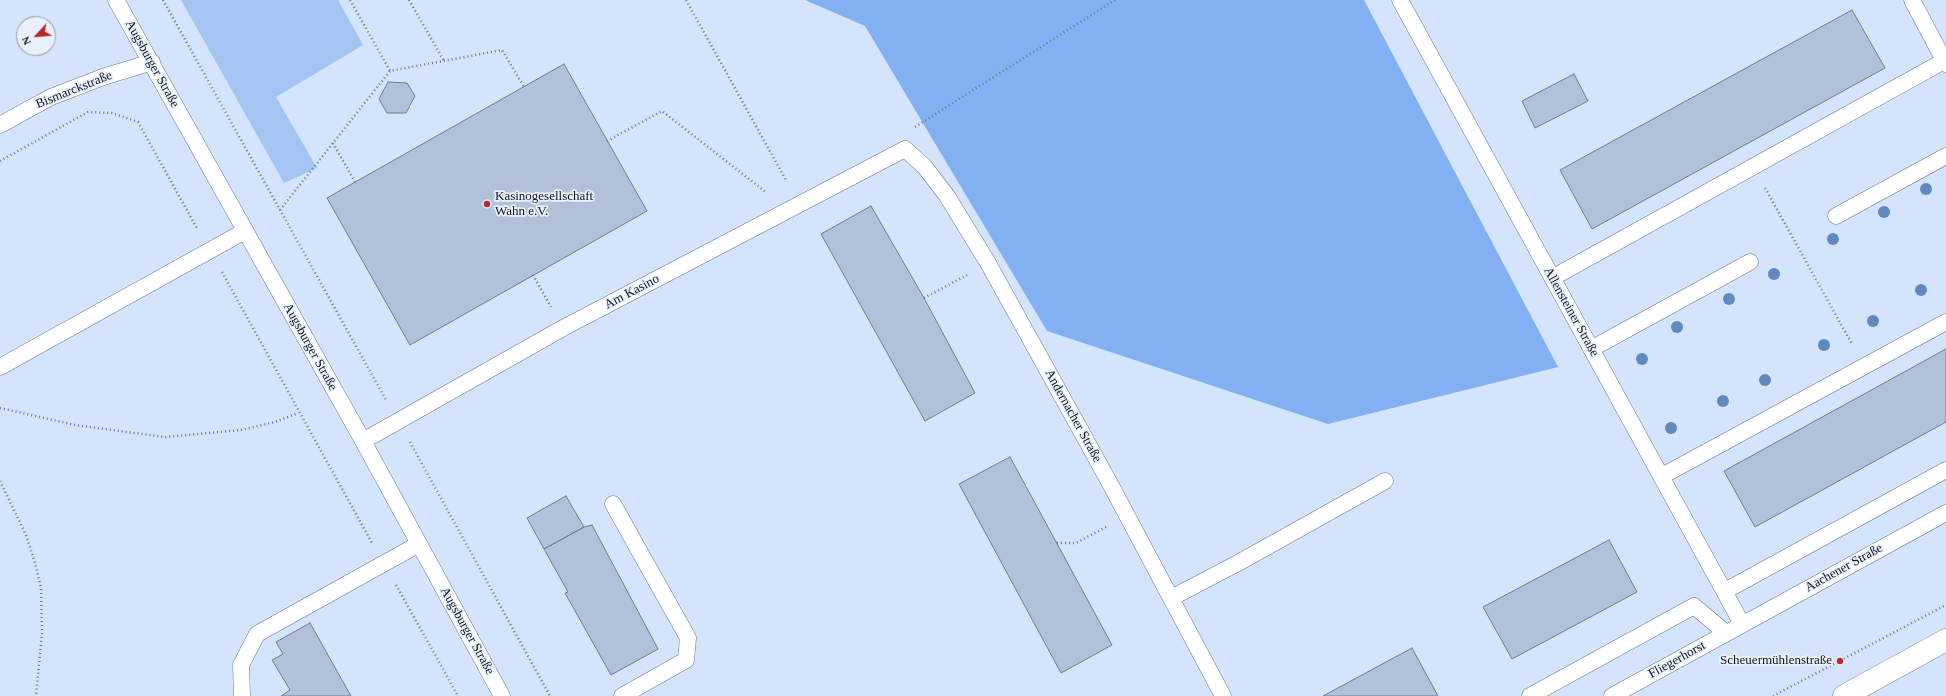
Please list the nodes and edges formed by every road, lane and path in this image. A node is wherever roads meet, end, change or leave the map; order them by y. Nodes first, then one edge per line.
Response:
1 (116, 0) edge
2 (163, 0) edge
3 (350, 0) edge
4 (409, 0) edge
5 (686, 0) edge
6 (1115, 0) edge
7 (1400, 0) edge
8 (1912, 0) edge
9 (1944, 55) edge
10 (444, 61) junction
11 (152, 62) junction
12 (390, 71) junction
13 (524, 87) dead end
14 (0, 125) edge
15 (607, 141) dead end
16 (334, 143) junction
17 (905, 149) junction
18 (1946, 156) edge
19 (0, 161) edge
20 (1753, 167) junction
21 (356, 182) dead end
22 (794, 206) junction
23 (280, 210) junction
24 (1836, 216) dead end
25 (245, 231) junction
26 (210, 250) junction
27 (1750, 262) dead end
28 (988, 263) junction
29 (533, 275) dead end
30 (1552, 278) junction
31 (924, 298) dead end
32 (1946, 322) edge
33 (563, 328) junction
34 (1592, 349) junction
35 (1864, 366) junction
36 (0, 367) edge
37 (0, 408) edge
38 (298, 413) junction
39 (398, 421) junction
40 (363, 440) junction
41 (1946, 470) edge
42 (1662, 476) junction
43 (0, 481) edge
44 (1385, 481) dead end
45 (613, 504) dead end
46 (1946, 513) edge
47 (1128, 515) junction
48 (1057, 543) dead end
49 (419, 544) junction
50 (384, 563) junction
51 (1725, 591) junction
52 (1171, 598) junction
53 (1946, 605) edge
54 (1742, 624) junction
55 (1726, 633) junction
56 (1946, 640) edge
57 (36, 696) edge
58 (242, 696) edge
59 (458, 696) edge
60 (502, 696) edge
61 (550, 696) edge
62 (622, 696) edge
63 (1223, 696) edge
64 (1530, 696) edge
65 (1612, 696) edge
66 (1773, 696) edge
67 (1844, 696) edge

1 - 11 lane, Augsburger Straße
2 - 23 path
3 - 12 path
4 - 10 path
5 - 22 path
6 - 17 path
7 - 30 lane, Allensteiner Straße
8 - 9 lane
9 - 20 lane
10 - 12 path
10 - 13 path
11 - 14 lane, Bismarckstraße
11 - 25 lane, Augsburger Straße
12 - 16 path
15 - 22 path
16 - 21 path
16 - 23 path
17 - 22 lane, Am Kasino
17 - 28 lane, Andernacher Straße
18 - 24 lane
19 - 26 path
20 - 30 lane
20 - 35 path
22 - 33 lane, Am Kasino
23 - 39 path
25 - 26 lane
25 - 40 lane, Augsburger Straße
26 - 36 lane
26 - 38 path
27 - 34 lane
28 - 31 path
28 - 47 lane, Andernacher Straße
29 - 33 path
30 - 34 lane, Allensteiner Straße
32 - 35 lane
33 - 39 lane, Am Kasino
34 - 42 lane, Allensteiner Straße
35 - 42 lane
37 - 38 path
38 - 50 path
39 - 40 lane, Am Kasino
39 - 61 path
40 - 49 lane, Augsburger Straße
41 - 51 lane
42 - 51 lane, Allensteiner Straße
43 - 57 path
44 - 52 lane
45 - 62 lane
46 - 54 lane, Aachener Straße
47 - 48 path
47 - 52 lane, Andernacher Straße
49 - 50 lane
49 - 60 lane, Augsburger Straße
50 - 58 lane
50 - 59 path
51 - 54 lane, Allensteiner Straße
52 - 63 lane, Andernacher Straße
53 - 66 path
54 - 55 lane, Fliegerhorst
55 - 64 lane
55 - 65 lane, Fliegerhorst
56 - 67 street

